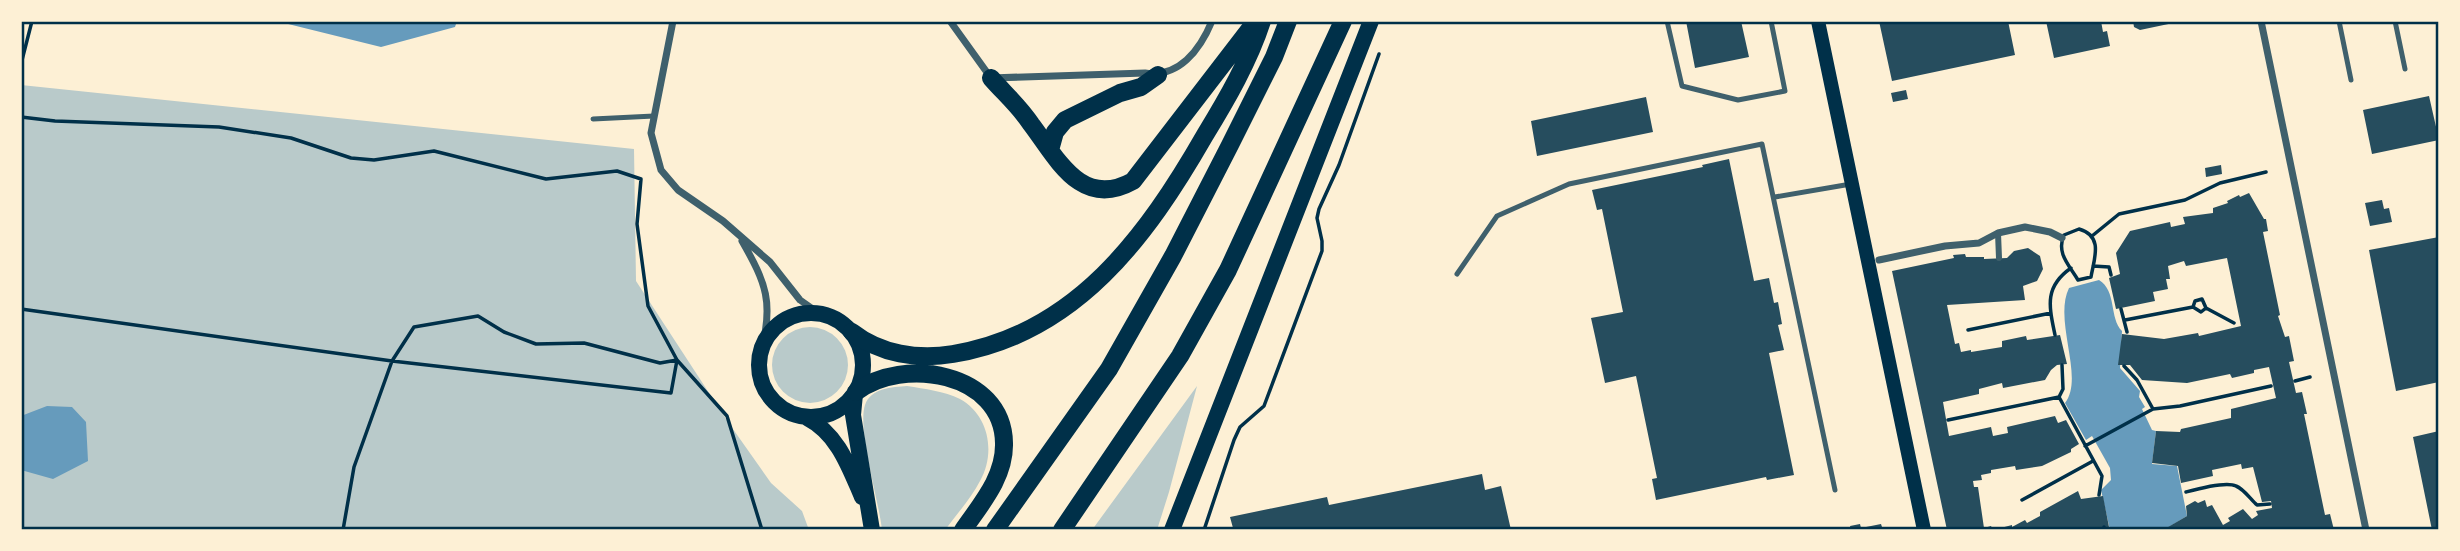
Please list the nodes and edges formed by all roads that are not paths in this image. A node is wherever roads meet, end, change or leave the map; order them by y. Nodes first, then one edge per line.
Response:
1 (673, 21) edge
2 (950, 21) edge
3 (1212, 21) edge
4 (1256, 21) edge
5 (1262, 21) edge
6 (1288, 21) edge
7 (1343, 21) edge
8 (1371, 21) edge
9 (1667, 21) edge
10 (1771, 21) edge
11 (1818, 21) edge
12 (2261, 21) edge
13 (2339, 21) edge
14 (2395, 21) edge
15 (2405, 69) dead end
16 (1158, 75) junction
17 (990, 78) junction
18 (2351, 80) dead end
19 (654, 116) junction
20 (593, 119) dead end
21 (1050, 150) junction
22 (1851, 184) junction
23 (1775, 197) junction
24 (1998, 233) junction
25 (738, 234) junction
26 (2062, 238) road end
27 (1999, 258) dead end
28 (1879, 260) dead end
29 (1457, 274) dead end
30 (820, 314) junction
31 (852, 332) junction
32 (761, 351) junction
33 (856, 392) junction
34 (807, 418) junction
35 (1835, 490) dead end
36 (868, 510) junction
37 (872, 530) edge
38 (963, 530) edge
39 (995, 530) edge
40 (1062, 530) edge
41 (1172, 530) edge
42 (1924, 530) edge
43 (2366, 530) edge

1 - 19 street
2 - 17 street
3 - 16 street
4 - 21 highway
5 - 31 highway
6 - 39 highway
7 - 40 highway
8 - 41 main road
9 - 10 lane
11 - 22 main road
12 - 43 street
13 - 18 lane
14 - 15 lane
16 - 17 street
16 - 21 highway
17 - 21 highway
19 - 20 lane
19 - 25 street
22 - 23 lane
22 - 42 main road
23 - 29 lane
23 - 35 lane
24 - 26 street
24 - 27 street
24 - 28 street
25 - 30 street
25 - 32 street
30 - 31 main road
30 - 32 main road
31 - 33 main road
32 - 34 main road
33 - 34 main road
33 - 36 main road
33 - 38 highway
34 - 36 main road
36 - 37 main road

